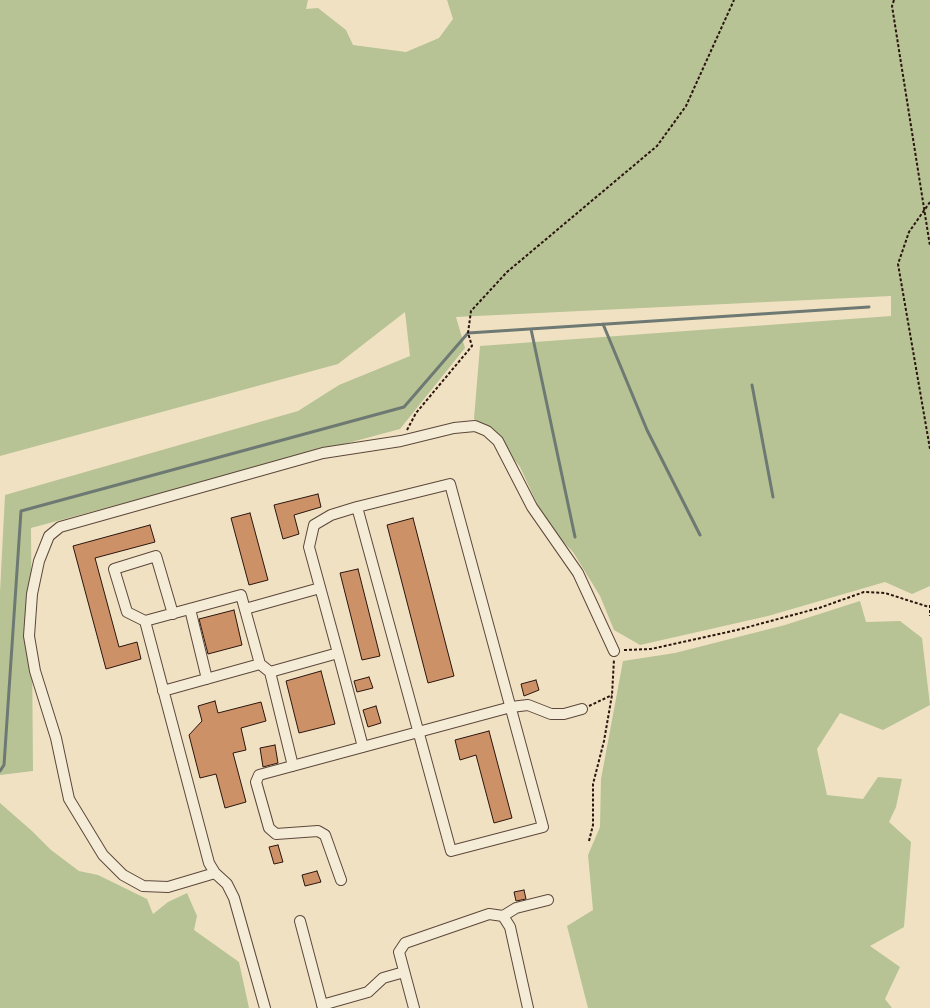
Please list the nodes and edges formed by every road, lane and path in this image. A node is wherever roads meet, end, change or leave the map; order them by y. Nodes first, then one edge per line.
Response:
1 (734, 0) edge
2 (894, 0) edge
3 (930, 202) edge
4 (924, 210) junction
5 (930, 246) edge
6 (401, 441) junction
7 (930, 449) edge
8 (357, 508) junction
9 (320, 588) junction
10 (929, 606) edge
11 (190, 609) junction
12 (245, 609) junction
13 (173, 614) junction
14 (930, 616) edge
15 (145, 621) junction
16 (614, 651) junction
17 (338, 653) junction
18 (260, 664) junction
19 (270, 672) junction
20 (207, 679) junction
21 (164, 690) junction
22 (612, 695) junction
23 (511, 707) junction
24 (582, 709) joint
25 (418, 732) junction
26 (363, 747) junction
27 (293, 766) junction
28 (589, 840) dead end
29 (215, 874) junction
30 (341, 880) dead end
31 (548, 900) dead end
32 (503, 916) junction
33 (300, 921) dead end
34 (404, 972) junction
35 (323, 1006) edge
36 (265, 1008) edge
37 (414, 1008) edge
38 (528, 1008) edge

1 - 6 path
2 - 4 path
3 - 4 path
4 - 5 path
4 - 7 path
6 - 16 lane
6 - 29 lane
8 - 9 lane
8 - 23 lane
8 - 25 lane
9 - 12 lane
9 - 17 lane
10 - 14 path
10 - 16 path
11 - 12 lane
11 - 13 lane
11 - 20 lane
12 - 18 lane
13 - 15 lane
13 - 15 lane
15 - 21 lane
16 - 22 path
17 - 19 lane
17 - 26 lane
18 - 19 lane
18 - 20 lane
19 - 27 lane
20 - 21 lane
21 - 29 lane
22 - 24 path
22 - 28 path
23 - 24 lane
23 - 25 lane
23 - 25 lane
25 - 26 lane
26 - 27 lane
27 - 30 lane
29 - 36 lane
31 - 32 lane
32 - 34 lane
32 - 38 lane
33 - 35 lane
34 - 35 lane
34 - 37 lane

